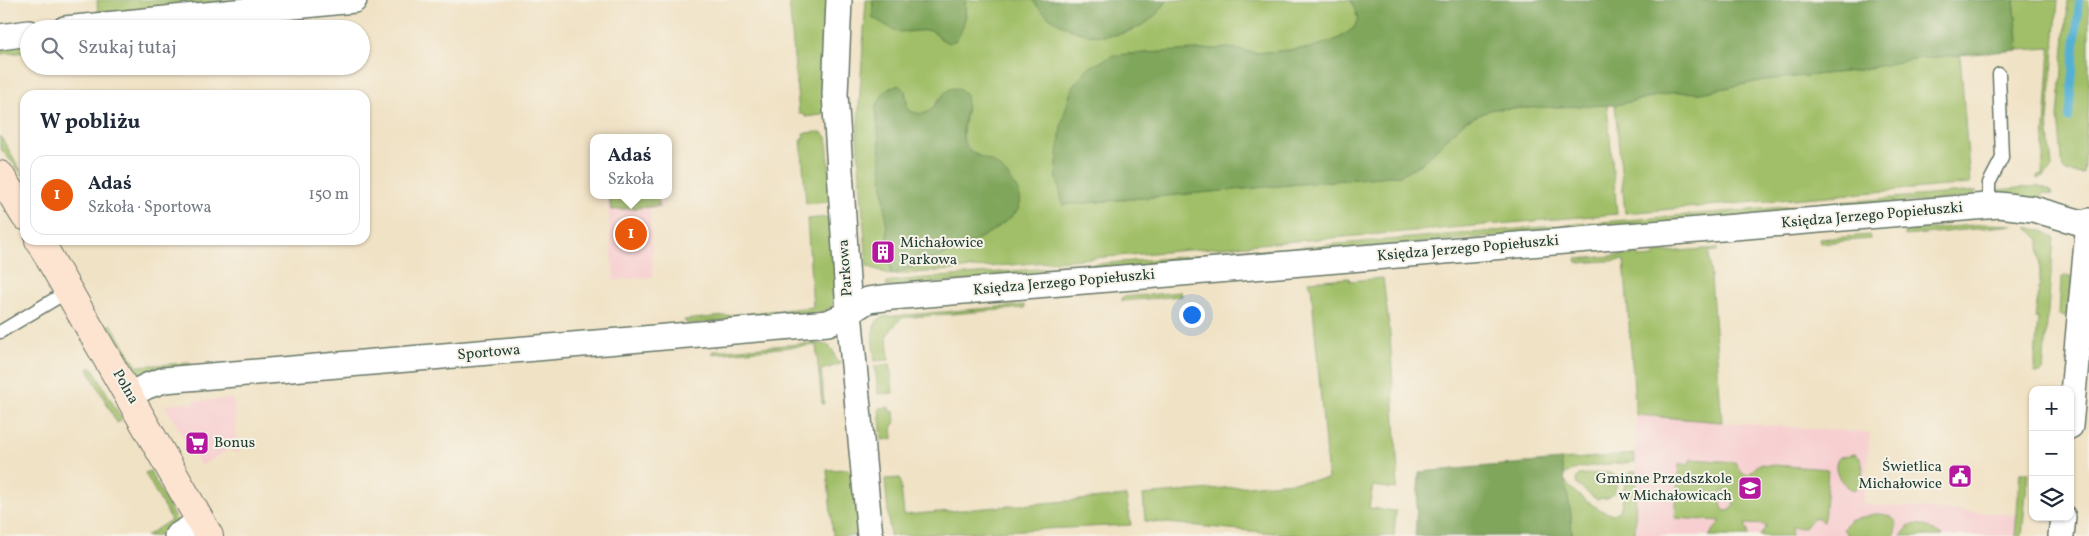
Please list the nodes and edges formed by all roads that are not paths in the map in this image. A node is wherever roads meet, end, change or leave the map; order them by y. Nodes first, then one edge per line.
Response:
1 (354, 0) edge
2 (839, 0) edge
3 (155, 20) edge
4 (20, 34) edge
5 (0, 37) edge
6 (2000, 74) dead end
7 (4, 189) edge
8 (1989, 205) junction
9 (20, 210) edge
10 (2089, 224) edge
11 (42, 245) edge
12 (70, 290) junction
13 (849, 312) junction
14 (0, 332) edge
15 (2074, 386) edge
16 (130, 395) junction
17 (2063, 521) edge
18 (205, 529) edge
19 (177, 536) edge
20 (870, 536) edge
21 (2061, 536) edge

1 - 3 street
2 - 13 street, Parkowa
4 - 5 street
6 - 8 lane
7 - 9 street
8 - 10 street, Księdza Jerzego Popiełuszki
8 - 13 street, Księdza Jerzego Popiełuszki
10 - 15 street
11 - 12 street, Polna
12 - 14 lane
12 - 16 street, Polna
13 - 16 street, Sportowa
13 - 20 street, Parkowa
16 - 18 street, Polna
17 - 21 street
18 - 19 street

